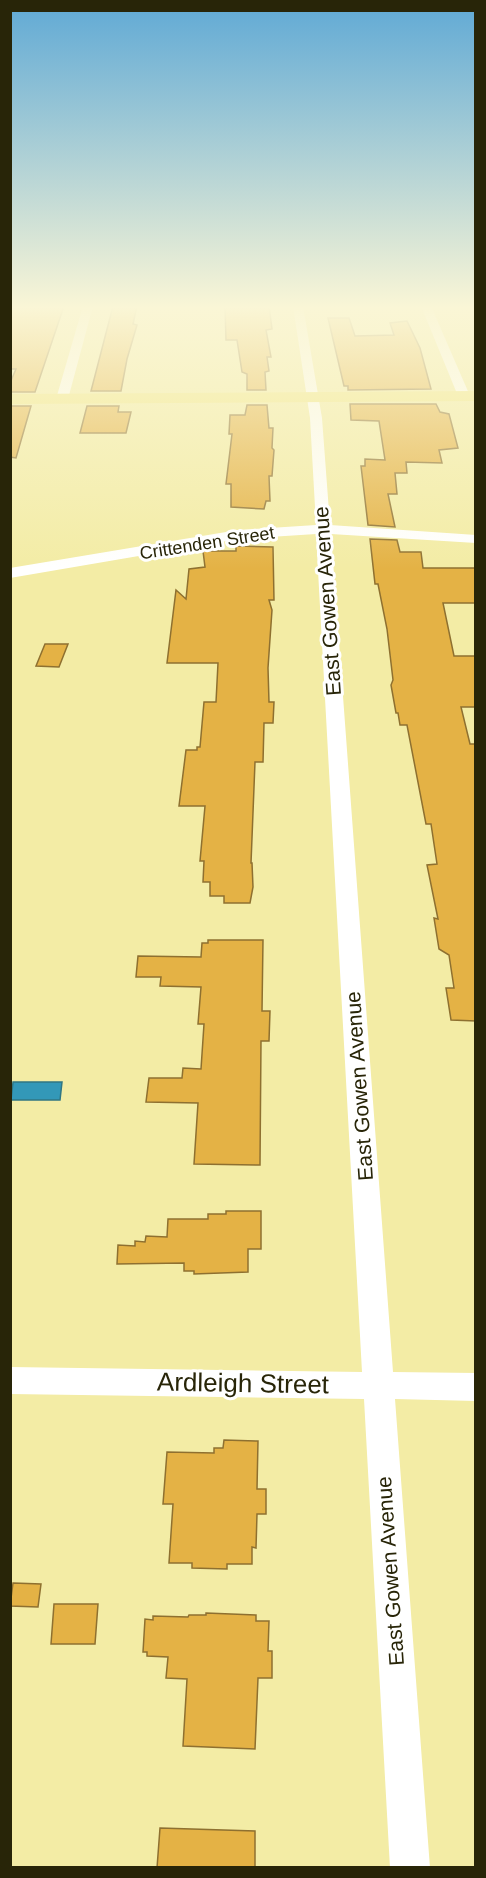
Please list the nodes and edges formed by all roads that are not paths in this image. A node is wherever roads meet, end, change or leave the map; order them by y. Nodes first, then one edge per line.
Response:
1 (63, 394) edge
2 (313, 394) edge
3 (470, 396) edge
4 (314, 397) junction
5 (10, 399) edge
6 (62, 399) junction
7 (323, 530) junction
8 (476, 539) edge
9 (10, 573) edge
10 (10, 1380) edge
11 (378, 1385) junction
12 (476, 1387) edge
13 (410, 1868) edge

1 - 6 street
2 - 4 street, East Gowen Avenue
3 - 4 main road
4 - 6 main road
4 - 7 street, East Gowen Avenue
5 - 6 main road
7 - 8 street, Crittenden Street
7 - 9 street, Crittenden Street
7 - 11 street, East Gowen Avenue
10 - 11 street, Ardleigh Street
11 - 12 street, Ardleigh Street
11 - 13 street, East Gowen Avenue

